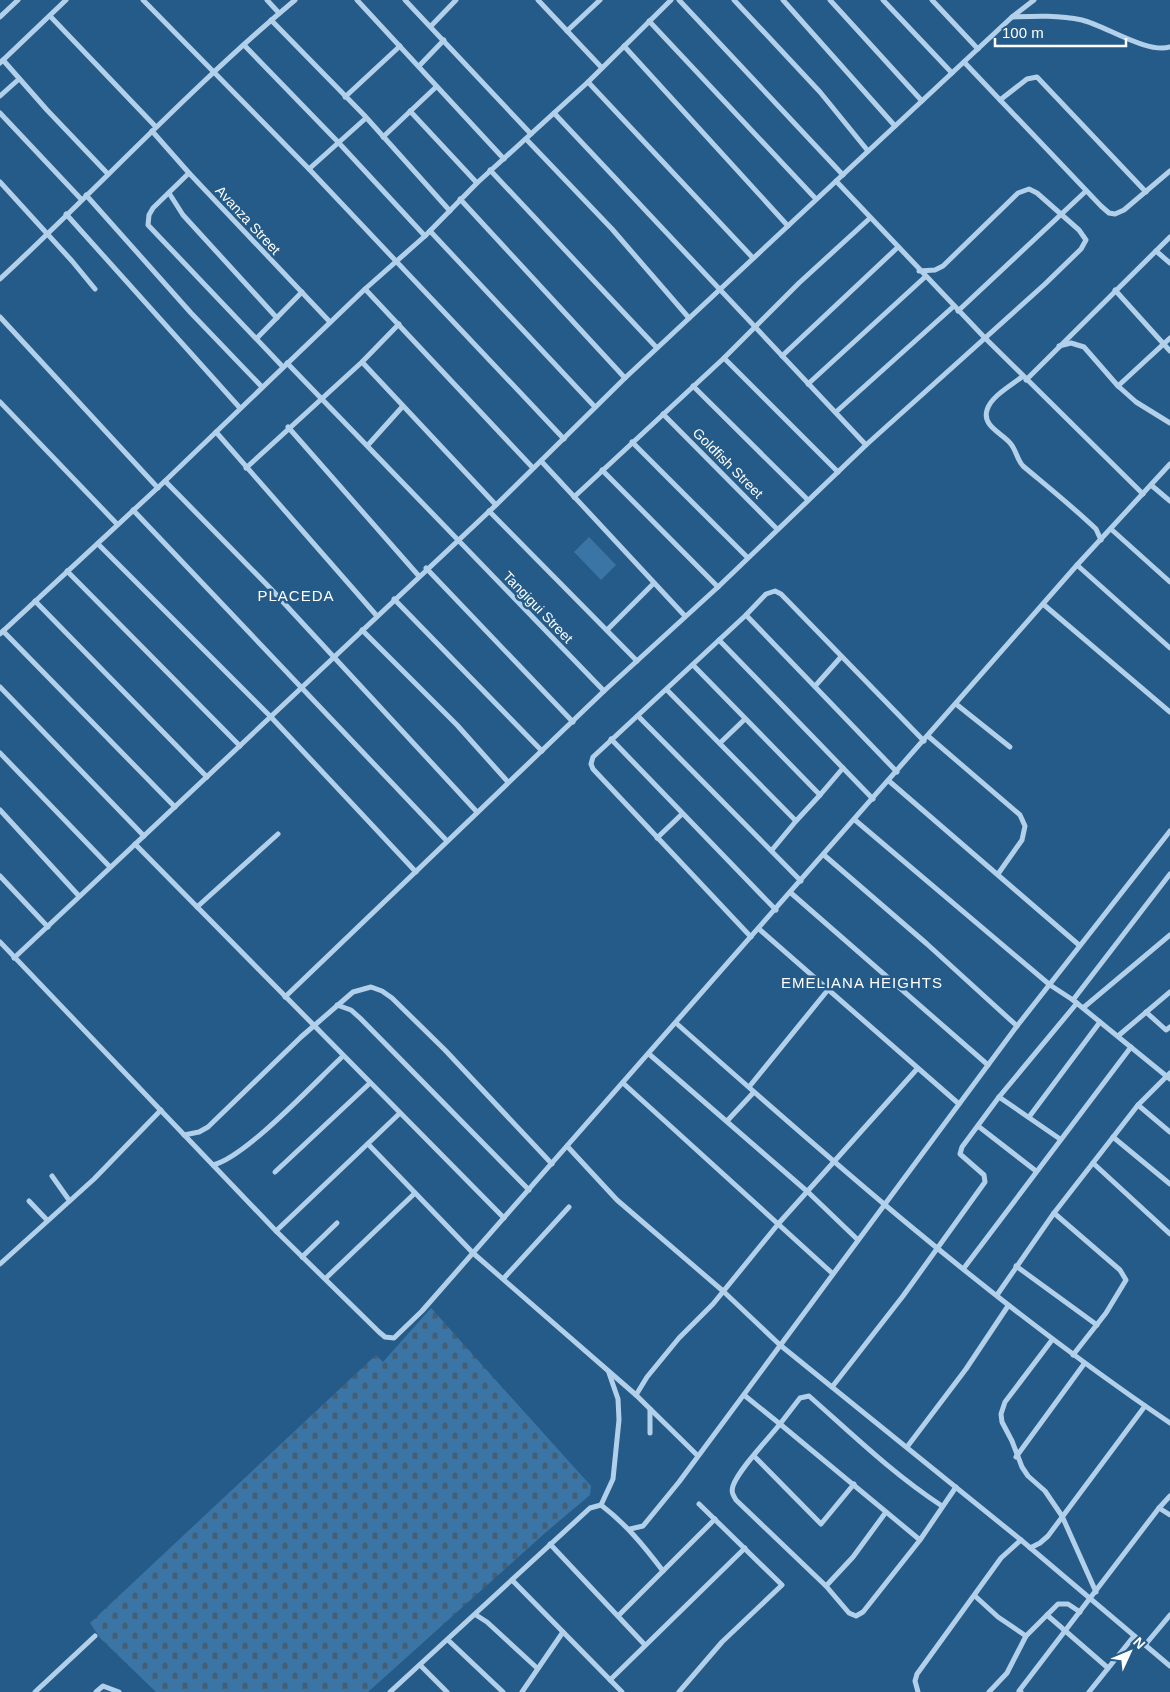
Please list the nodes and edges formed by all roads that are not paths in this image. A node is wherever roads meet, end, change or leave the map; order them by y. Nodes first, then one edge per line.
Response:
1 (18, 0) edge
2 (66, 0) edge
3 (143, 0) edge
4 (267, 0) edge
5 (295, 0) edge
6 (357, 0) edge
7 (405, 0) edge
8 (456, 0) edge
9 (538, 0) edge
10 (600, 0) edge
11 (671, 0) edge
12 (679, 0) edge
13 (734, 0) edge
14 (782, 0) edge
15 (830, 0) edge
16 (884, 0) edge
17 (932, 0) edge
18 (1034, 0) edge
19 (280, 13) junction
20 (50, 16) junction
21 (1012, 17) junction
22 (0, 18) edge
23 (270, 20) junction
24 (649, 20) junction
25 (431, 26) junction
26 (567, 31) junction
27 (444, 40) junction
28 (244, 45) junction
29 (400, 46) junction
30 (624, 46) junction
31 (1170, 47) edge
32 (978, 49) junction
33 (1, 61) edge
34 (964, 62) junction
35 (419, 66) junction
36 (602, 68) junction
37 (214, 72) junction
38 (952, 73) junction
39 (19, 79) junction
40 (588, 82) junction
41 (436, 87) junction
42 (0, 96) edge
43 (346, 97) junction
44 (1000, 100) junction
45 (922, 101) junction
46 (410, 112) junction
47 (0, 113) edge
48 (554, 113) junction
49 (366, 118) junction
50 (896, 126) junction
51 (154, 129) junction
52 (531, 134) junction
53 (383, 137) junction
54 (526, 139) junction
55 (338, 142) junction
56 (868, 151) junction
57 (504, 159) junction
58 (309, 169) junction
59 (490, 170) junction
60 (1170, 171) edge
61 (189, 173) junction
62 (108, 174) junction
63 (843, 174) junction
64 (836, 181) junction
65 (0, 182) edge
66 (477, 183) junction
67 (1086, 191) junction
68 (1146, 192) junction
69 (169, 193) junction
70 (86, 195) junction
71 (816, 199) junction
72 (81, 200) junction
73 (460, 200) junction
74 (450, 211) junction
75 (66, 214) junction
76 (1061, 215) junction
77 (869, 219) junction
78 (788, 226) junction
79 (430, 231) junction
80 (48, 234) junction
81 (425, 236) junction
82 (1170, 237) edge
83 (897, 248) junction
84 (1156, 251) junction
85 (753, 258) junction
86 (397, 262) junction
87 (1170, 263) edge
88 (920, 271) junction
89 (925, 277) junction
90 (0, 279) edge
91 (721, 288) junction
92 (95, 289) dead end
93 (366, 289) junction
94 (1115, 290) junction
95 (302, 292) junction
96 (954, 306) junction
97 (958, 311) junction
98 (0, 317) edge
99 (276, 318) junction
100 (689, 318) junction
101 (330, 322) junction
102 (399, 324) junction
103 (755, 327) junction
104 (257, 338) junction
105 (984, 338) junction
106 (1170, 338) edge
107 (1163, 344) junction
108 (1059, 346) junction
109 (657, 348) junction
110 (1170, 351) edge
111 (782, 356) junction
112 (724, 358) junction
113 (362, 362) junction
114 (285, 365) junction
115 (625, 378) junction
116 (1024, 378) junction
117 (808, 384) junction
118 (693, 386) junction
119 (1118, 386) junction
120 (262, 387) junction
121 (321, 398) junction
122 (0, 402) edge
123 (403, 406) junction
124 (595, 407) junction
125 (240, 408) junction
126 (836, 412) junction
127 (663, 414) junction
128 (1170, 423) edge
129 (288, 427) junction
130 (216, 432) junction
131 (564, 439) junction
132 (632, 442) junction
133 (866, 444) junction
134 (368, 445) junction
135 (541, 461) junction
136 (1170, 464) edge
137 (246, 468) junction
138 (533, 468) junction
139 (602, 470) junction
140 (838, 472) junction
141 (165, 481) junction
142 (1151, 485) junction
143 (158, 488) junction
144 (1143, 494) junction
145 (574, 497) junction
146 (808, 500) junction
147 (1170, 502) edge
148 (496, 505) junction
149 (133, 510) junction
150 (489, 511) junction
151 (117, 524) junction
152 (777, 529) junction
153 (1111, 529) junction
154 (456, 539) junction
155 (1101, 540) junction
156 (98, 544) junction
157 (747, 557) junction
158 (1077, 565) junction
159 (426, 568) junction
160 (67, 571) junction
161 (418, 575) junction
162 (1170, 582) edge
163 (654, 583) junction
164 (718, 587) junction
165 (394, 599) junction
166 (35, 601) junction
167 (1043, 604) junction
168 (746, 615) junction
169 (377, 616) junction
170 (685, 616) junction
171 (362, 630) junction
172 (607, 630) junction
173 (2, 632) edge
174 (719, 640) junction
175 (1170, 648) edge
176 (334, 657) junction
177 (840, 658) junction
178 (636, 661) junction
179 (692, 665) junction
180 (816, 686) junction
181 (0, 687) edge
182 (299, 687) junction
183 (667, 690) junction
184 (604, 691) junction
185 (956, 704) junction
186 (1170, 712) edge
187 (270, 716) junction
188 (638, 716) junction
189 (745, 719) junction
190 (573, 722) junction
191 (928, 736) junction
192 (611, 739) junction
193 (924, 741) junction
194 (720, 744) junction
195 (240, 746) junction
196 (1010, 747) dead end
197 (542, 751) junction
198 (0, 753) edge
199 (843, 768) junction
200 (897, 772) junction
201 (207, 777) junction
202 (889, 781) junction
203 (508, 782) junction
204 (820, 795) junction
205 (873, 799) junction
206 (175, 807) junction
207 (0, 810) edge
208 (477, 812) junction
209 (682, 814) junction
210 (855, 820) junction
211 (796, 821) junction
212 (1170, 831) edge
213 (278, 834) dead end
214 (144, 836) junction
215 (657, 838) junction
216 (447, 841) junction
217 (135, 844) junction
218 (772, 850) junction
219 (824, 855) junction
220 (110, 868) junction
221 (416, 872) junction
222 (998, 874) junction
223 (1170, 874) edge
224 (0, 876) edge
225 (801, 881) junction
226 (791, 893) junction
227 (79, 896) junction
228 (198, 908) junction
229 (776, 910) junction
230 (48, 927) junction
231 (759, 929) junction
232 (1170, 935) edge
233 (751, 937) junction
234 (0, 942) edge
235 (1079, 945) junction
236 (14, 958) junction
237 (1050, 985) junction
238 (827, 991) junction
239 (1170, 992) edge
240 (285, 997) junction
241 (1075, 1002) junction
242 (337, 1006) junction
243 (1083, 1008) junction
244 (1146, 1012) junction
245 (676, 1022) junction
246 (1100, 1022) junction
247 (314, 1026) junction
248 (1017, 1026) junction
249 (1170, 1027) edge
250 (1118, 1036) junction
251 (1131, 1047) junction
252 (648, 1054) junction
253 (343, 1056) junction
254 (988, 1065) junction
255 (917, 1069) junction
256 (1169, 1076) edge
257 (370, 1083) junction
258 (623, 1083) junction
259 (749, 1087) junction
260 (754, 1092) junction
261 (1000, 1097) junction
262 (958, 1104) junction
263 (1138, 1105) junction
264 (161, 1110) junction
265 (400, 1113) junction
266 (1029, 1117) junction
267 (727, 1121) junction
268 (978, 1126) junction
269 (1170, 1132) edge
270 (184, 1135) junction
271 (1113, 1137) junction
272 (1060, 1139) junction
273 (368, 1144) junction
274 (567, 1146) junction
275 (834, 1160) junction
276 (1093, 1163) junction
277 (552, 1164) junction
278 (213, 1166) junction
279 (275, 1172) dead end
280 (1036, 1172) junction
281 (52, 1176) dead end
282 (1170, 1184) edge
283 (529, 1190) junction
284 (415, 1193) junction
285 (809, 1193) junction
286 (69, 1200) junction
287 (29, 1201) dead end
288 (882, 1205) junction
289 (569, 1207) dead end
290 (1054, 1213) junction
291 (504, 1218) junction
292 (47, 1220) junction
293 (336, 1223) dead end
294 (779, 1223) junction
295 (276, 1231) junction
296 (1170, 1234) edge
297 (858, 1240) junction
298 (936, 1248) junction
299 (473, 1253) junction
300 (302, 1258) junction
301 (0, 1264) edge
302 (1016, 1266) junction
303 (964, 1268) junction
304 (832, 1273) junction
305 (326, 1278) junction
306 (504, 1278) junction
307 (723, 1290) junction
308 (997, 1295) junction
309 (1008, 1306) junction
310 (1097, 1325) junction
311 (1052, 1340) junction
312 (780, 1345) junction
313 (1073, 1355) junction
314 (1084, 1364) junction
315 (608, 1373) junction
316 (832, 1387) junction
317 (636, 1395) junction
318 (744, 1395) junction
319 (1145, 1406) junction
320 (650, 1409) junction
321 (1170, 1423) edge
322 (780, 1424) junction
323 (650, 1433) dead end
324 (1012, 1441) junction
325 (907, 1447) junction
326 (1022, 1448) junction
327 (698, 1456) junction
328 (754, 1456) junction
329 (1016, 1457) junction
330 (854, 1484) junction
331 (956, 1487) junction
332 (1170, 1496) edge
333 (699, 1504) dead end
334 (601, 1505) junction
335 (942, 1506) junction
336 (1159, 1508) junction
337 (886, 1512) junction
338 (1170, 1515) edge
339 (1062, 1516) junction
340 (715, 1519) junction
341 (630, 1529) junction
342 (920, 1540) junction
343 (1021, 1540) junction
344 (550, 1544) junction
345 (744, 1548) junction
346 (1030, 1548) junction
347 (663, 1571) junction
348 (512, 1580) junction
349 (826, 1586) junction
350 (1096, 1592) junction
351 (975, 1596) junction
352 (1090, 1599) junction
353 (1080, 1612) junction
354 (476, 1615) junction
355 (1047, 1615) junction
356 (1170, 1615) edge
357 (618, 1616) junction
358 (1066, 1631) junction
359 (563, 1632) junction
360 (94, 1636) dead end
361 (1026, 1636) junction
362 (1134, 1636) junction
363 (448, 1640) junction
364 (645, 1645) junction
365 (1145, 1645) junction
366 (420, 1665) junction
367 (1170, 1666) edge
368 (537, 1668) junction
369 (1108, 1668) junction
370 (610, 1680) junction
371 (35, 1692) edge
372 (96, 1692) edge
373 (120, 1692) edge
374 (390, 1692) edge
375 (447, 1692) edge
376 (503, 1692) edge
377 (522, 1692) edge
378 (622, 1692) edge
379 (679, 1692) edge
380 (918, 1692) edge
381 (989, 1692) edge
382 (1019, 1692) edge
383 (1089, 1692) edge

1 - 22 street
2 - 20 street
3 - 37 street
4 - 19 street
5 - 19 street
6 - 29 street
7 - 25 street
8 - 25 street
9 - 26 street
10 - 26 street
11 - 24 street
12 - 63 street
13 - 56 street
14 - 50 street
15 - 45 street
16 - 38 street
17 - 32 street
18 - 21 street
19 - 23 street
20 - 33 street
20 - 51 street, Avanza Street
21 - 31 street
21 - 32 street
23 - 28 street
23 - 43 street
24 - 30 street
24 - 71 street
25 - 27 street
26 - 36 street
27 - 35 street
27 - 52 street
28 - 37 street
28 - 55 street
29 - 35 street
29 - 43 street
30 - 36 street
30 - 78 street
32 - 34 street
33 - 39 street
34 - 38 street
34 - 44 street
35 - 41 street
36 - 40 street
37 - 51 street
37 - 58 street
38 - 45 street
39 - 42 street
39 - 62 street
40 - 48 street
40 - 85 street
41 - 46 street
41 - 57 street
43 - 49 street
44 - 67 street
44 - 68 street
45 - 50 street
46 - 53 street
46 - 66 street
47 - 72 street
48 - 52 street
48 - 91 street
49 - 53 street
49 - 55 street
50 - 56 street
51 - 61 street, Avanza Street
51 - 62 street
52 - 54 street
53 - 74 street
54 - 57 street
54 - 100 street
55 - 58 street
55 - 81 street
56 - 63 street
57 - 59 street
58 - 86 street
59 - 66 street
59 - 109 street
60 - 68 street
61 - 69 street, Tangigui Street
61 - 95 street, Avanza Street
62 - 70 street
63 - 64 street
64 - 71 street
64 - 77 street
65 - 80 street
66 - 73 street
67 - 68 street
67 - 76 street
69 - 99 street
69 - 104 street, Tangigui Street
70 - 72 street
70 - 120 street
71 - 78 street
72 - 75 street
73 - 74 street
73 - 115 street
74 - 79 street
75 - 80 street
75 - 125 street
76 - 88 street
76 - 97 street
76 - 105 street
77 - 83 street
77 - 103 street
78 - 85 street
79 - 81 street
79 - 124 street
80 - 90 street
80 - 92 street
81 - 86 street
82 - 84 street
83 - 88 street
83 - 111 street
84 - 87 street
84 - 94 street
85 - 91 street
86 - 93 street
86 - 131 street
88 - 89 street
89 - 96 street
89 - 117 street
91 - 100 street
91 - 103 street
93 - 101 street
93 - 102 street
94 - 107 street
94 - 108 street
95 - 99 street
95 - 101 street, Avanza Street
96 - 97 street
96 - 126 street
97 - 105 street
98 - 143 street
99 - 104 street
100 - 109 street
101 - 114 street
102 - 113 street
102 - 138 street
103 - 111 street
103 - 112 street
104 - 114 street, Tangigui Street
105 - 116 street
105 - 133 street
106 - 107 street
107 - 110 street
107 - 119 street
108 - 116 street
108 - 119 street
109 - 115 street
111 - 117 street
112 - 118 street
112 - 140 street
113 - 121 street
113 - 123 street
114 - 120 street
114 - 121 street, Tangigui Street
115 - 124 street
116 - 144 street
116 - 155 street
117 - 126 street
118 - 127 street
118 - 146 street
119 - 128 street
120 - 125 street
121 - 129 street
121 - 134 street, Tangigui Street
122 - 151 street
123 - 134 street
123 - 148 street
124 - 131 street
125 - 130 street
126 - 133 street
127 - 132 street
127 - 152 street, Goldfish Street
129 - 137 street
129 - 161 street
130 - 137 street
130 - 141 street
131 - 135 street
132 - 139 street
132 - 157 street
133 - 140 street
134 - 154 street, Tangigui Street
135 - 138 street
135 - 145 street
136 - 142 street
137 - 169 street
138 - 148 street
139 - 145 street
139 - 164 street
140 - 146 street
141 - 143 street
141 - 176 street
142 - 144 street
142 - 147 street
143 - 149 street
144 - 153 street
145 - 163 street
146 - 152 street
148 - 150 street
149 - 151 street
149 - 182 street
150 - 154 street
150 - 172 street
151 - 156 street
152 - 157 street
153 - 155 street
153 - 162 street
154 - 159 street
154 - 184 street, Tangigui Street
155 - 158 street
156 - 160 street
156 - 187 street
157 - 164 street
158 - 167 street
158 - 175 street
159 - 161 street
159 - 190 street
160 - 166 street
160 - 195 street
161 - 165 street
163 - 170 street
163 - 172 street
164 - 170 street
165 - 169 street
165 - 197 street
166 - 173 street
166 - 201 street
167 - 185 street
167 - 186 street
168 - 174 street
168 - 177 street
168 - 180 street
169 - 171 street
170 - 178 street
171 - 176 street
171 - 203 street
172 - 178 street
173 - 206 street
174 - 179 street
174 - 199 street
176 - 182 street
176 - 208 street
177 - 180 street
177 - 193 street
178 - 184 street
179 - 183 street
179 - 189 street
180 - 200 street
181 - 214 street
182 - 187 street
182 - 216 street
183 - 188 street
183 - 194 street
184 - 190 street
185 - 191 street
185 - 196 street
187 - 195 street
187 - 221 street
188 - 192 street
188 - 218 street
189 - 194 street
189 - 204 street
190 - 197 street
191 - 193 street
191 - 222 street
192 - 209 street
192 - 215 street
193 - 200 street
194 - 211 street
195 - 201 street
197 - 203 street
198 - 220 street
199 - 204 street
199 - 205 street
200 - 202 street
201 - 206 street
202 - 205 street
202 - 222 street
203 - 208 street
204 - 211 street
205 - 210 street
206 - 214 street
207 - 227 street
208 - 216 street
209 - 215 street
209 - 229 street
210 - 219 street
210 - 237 street
211 - 218 street
212 - 235 street
213 - 228 street
214 - 217 street
215 - 233 street
216 - 221 street
217 - 220 street
217 - 228 street
218 - 225 street
219 - 225 street
219 - 248 street
220 - 227 street
221 - 240 street
222 - 235 street
223 - 241 street
224 - 230 street
225 - 226 street
226 - 229 street
226 - 254 street
227 - 230 street
228 - 240 street
229 - 231 street
230 - 236 street
231 - 233 street
231 - 238 street
232 - 243 street
233 - 245 street
234 - 236 street
235 - 237 street
236 - 264 street
237 - 241 street
237 - 248 street
238 - 255 street
238 - 259 street
239 - 244 street
240 - 247 street
241 - 243 street
241 - 261 street
242 - 247 street
242 - 277 street
242 - 283 street
243 - 246 street
244 - 249 street
244 - 250 street
245 - 252 street
245 - 259 street
246 - 250 street
246 - 266 street
247 - 253 street
247 - 270 street
248 - 254 street
250 - 251 street
251 - 256 street
251 - 272 street
252 - 258 street
252 - 267 street
253 - 257 street
253 - 278 street
254 - 262 street
255 - 262 street
255 - 275 street
256 - 263 street
257 - 265 street
257 - 279 street
258 - 274 street
258 - 294 street
259 - 260 street
260 - 267 street
260 - 275 street
261 - 266 street
261 - 268 street
262 - 288 street
263 - 269 street
263 - 271 street
264 - 270 street
264 - 286 street
265 - 273 street
265 - 291 street
266 - 272 street
267 - 285 street
268 - 280 street
268 - 298 street
270 - 278 street
271 - 276 street
271 - 282 street
272 - 280 street
273 - 284 street
273 - 295 street
274 - 277 street
274 - 307 street
275 - 285 street
275 - 288 street
276 - 290 street
276 - 296 street
277 - 283 street
278 - 295 street
280 - 303 street
281 - 286 street
283 - 291 street
284 - 299 street
284 - 305 street
285 - 294 street
285 - 297 street
286 - 292 street
287 - 292 street
288 - 297 street
288 - 298 street
289 - 306 street
290 - 302 street
290 - 310 street
291 - 299 street
292 - 301 street
293 - 300 street
294 - 304 street
294 - 307 street
295 - 300 street
297 - 304 street
298 - 303 street
298 - 316 street
299 - 305 street
299 - 306 street
300 - 305 street
302 - 308 street
302 - 310 street
303 - 308 street
304 - 312 street
306 - 315 street
307 - 312 street
307 - 317 street
308 - 309 street
309 - 311 street
309 - 325 street
310 - 313 street
311 - 313 street
311 - 324 street
312 - 316 street
312 - 318 street
313 - 314 street
314 - 319 street
314 - 326 street
315 - 317 street
315 - 334 street
316 - 325 street
317 - 320 street
318 - 322 street
318 - 327 street
319 - 321 street
319 - 339 street
320 - 323 street
320 - 327 street
322 - 328 street
322 - 330 street
322 - 335 street
324 - 326 street
324 - 329 street
325 - 331 street
326 - 329 street
327 - 341 street
328 - 330 street
328 - 349 street
329 - 339 street
330 - 337 street
331 - 335 street
331 - 343 street
332 - 336 street
333 - 340 street
334 - 341 street
334 - 344 street
335 - 342 street
336 - 338 street
336 - 350 street
337 - 342 street
337 - 349 street
339 - 346 street
339 - 350 street
340 - 345 street
340 - 347 street
341 - 347 street
342 - 349 street
343 - 346 street
343 - 351 street
344 - 348 street
344 - 357 street
345 - 364 street
345 - 379 street
346 - 352 street
347 - 357 street
348 - 354 street
348 - 359 street
350 - 352 street
351 - 361 street
351 - 380 street
352 - 353 street
352 - 362 street
353 - 355 street
353 - 358 street
354 - 363 street
354 - 368 street
355 - 358 street
355 - 361 street
356 - 365 street
357 - 364 street
358 - 369 street
358 - 382 street
359 - 368 street
359 - 370 street
360 - 371 street
361 - 381 street
362 - 365 street
362 - 369 street
363 - 366 street
363 - 376 street
364 - 370 street
365 - 367 street
366 - 374 street
366 - 375 street
368 - 377 street
369 - 383 street
370 - 378 street
372 - 373 street

